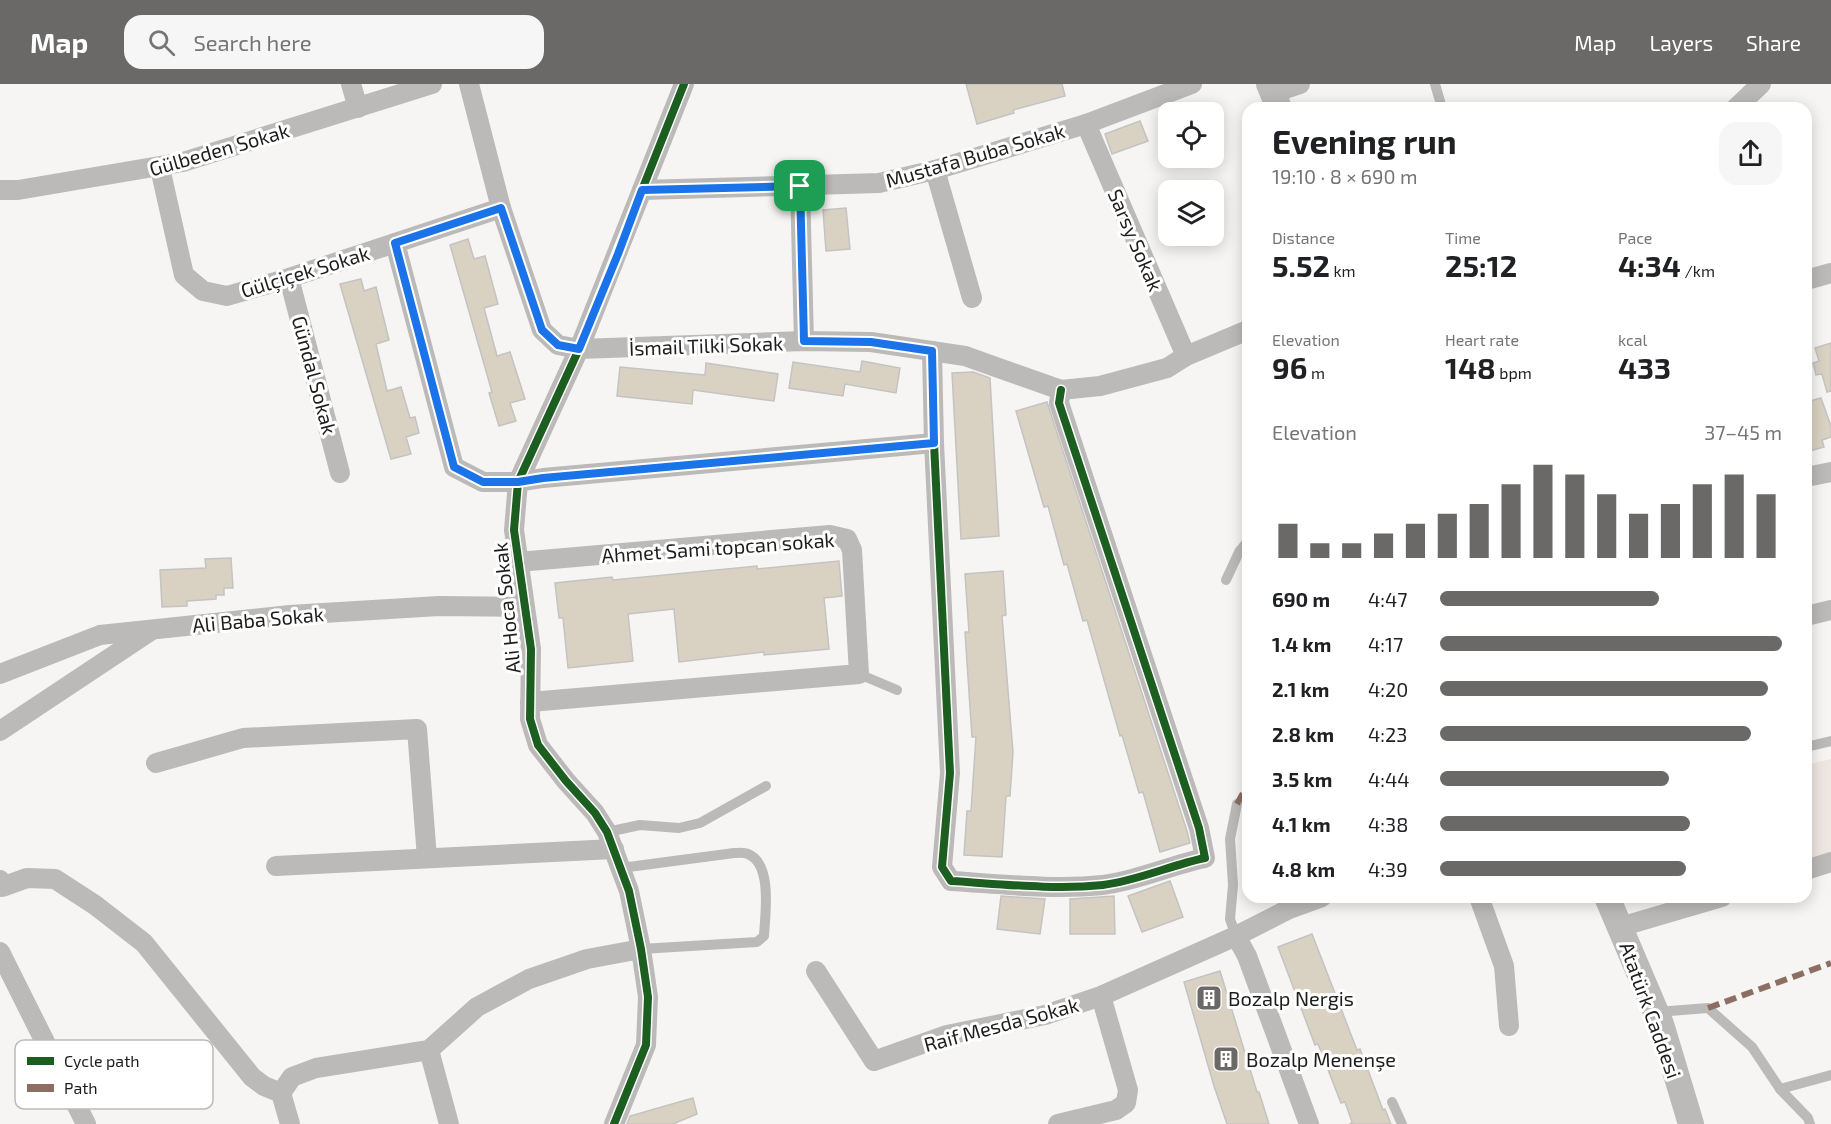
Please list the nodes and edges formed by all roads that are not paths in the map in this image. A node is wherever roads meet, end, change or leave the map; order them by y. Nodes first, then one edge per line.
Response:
1 (351, 84) edge
2 (432, 84) edge
3 (469, 84) edge
4 (684, 84) edge
5 (1192, 84) edge
6 (1300, 84) edge
7 (1435, 84) edge
8 (1761, 84) edge
9 (1273, 95) edge
10 (1440, 102) edge
11 (1742, 102) edge
12 (358, 108) junction
13 (1086, 124) junction
14 (160, 168) junction
15 (935, 170) junction
16 (800, 186) junction
17 (0, 190) edge
18 (642, 190) junction
19 (501, 208) junction
20 (395, 243) junction
21 (1831, 273) edge
22 (289, 278) junction
23 (1812, 278) edge
24 (972, 298) dead end
25 (1242, 333) edge
26 (804, 341) junction
27 (579, 349) junction
28 (932, 351) junction
29 (1186, 356) junction
30 (1060, 390) junction
31 (934, 443) junction
32 (1831, 472) edge
33 (340, 473) dead end
34 (1812, 476) edge
35 (518, 482) junction
36 (1242, 548) edge
37 (518, 562) junction
38 (1226, 580) dead end
39 (524, 607) junction
40 (1831, 610) edge
41 (1812, 615) edge
42 (154, 629) junction
43 (0, 674) edge
44 (859, 674) junction
45 (897, 690) dead end
46 (530, 702) junction
47 (0, 731) edge
48 (1831, 741) edge
49 (1812, 746) edge
50 (156, 763) dead end
51 (766, 786) dead end
52 (1237, 804) dead end
53 (610, 840) junction
54 (427, 858) junction
55 (1831, 862) edge
56 (276, 866) dead end
57 (621, 868) junction
58 (1812, 868) edge
59 (1, 885) edge
60 (1306, 903) edge
61 (1481, 903) edge
62 (1610, 903) edge
63 (1702, 903) edge
64 (1620, 927) junction
65 (1236, 936) junction
66 (641, 950) junction
67 (0, 952) edge
68 (816, 971) dead end
69 (1101, 996) junction
70 (1656, 1012) junction
71 (1509, 1026) dead end
72 (44, 1040) edge
73 (429, 1050) junction
74 (1831, 1075) edge
75 (1780, 1089) junction
76 (281, 1093) junction
77 (1392, 1102) dead end
78 (78, 1109) edge
79 (86, 1124) edge
80 (290, 1124) edge
81 (449, 1124) edge
82 (614, 1124) edge
83 (1058, 1124) edge
84 (1309, 1124) edge
85 (1402, 1124) edge
86 (1691, 1124) edge
87 (1810, 1124) edge

1 - 12 street
2 - 12 street, Gülbeden Sokak
3 - 19 street
4 - 18 street, Ali Hoca Sokak
5 - 13 street, Mustafa Buba Sokak
6 - 9 street
7 - 10 lane
8 - 11 street
12 - 14 street, Gülbeden Sokak
13 - 15 street, Mustafa Buba Sokak
13 - 29 street, Sarsy Sokak
14 - 17 street, Gülbeden Sokak
14 - 22 street, Gülçiçek Sokak
15 - 16 street, Mustafa Buba Sokak
15 - 24 street
16 - 18 street, Mustafa Buba Sokak
16 - 26 street
18 - 27 street, Ali Hoca Sokak
19 - 20 street, Gülçiçek Sokak
19 - 27 street
20 - 22 street, Gülçiçek Sokak
20 - 35 street
21 - 23 street
22 - 33 street, Gündal Sokak
25 - 29 street, İsmail Tilki Sokak
26 - 27 street, İsmail Tilki Sokak
26 - 28 street, İsmail Tilki Sokak
27 - 35 street, Ali Hoca Sokak
28 - 30 street, İsmail Tilki Sokak
28 - 31 street
29 - 30 street, İsmail Tilki Sokak
30 - 31 street
31 - 35 street
32 - 34 street
35 - 37 street, Ali Hoca Sokak
36 - 38 lane
37 - 39 street, Ali Hoca Sokak
37 - 44 street, Ahmet Sami topcan sokak
39 - 42 street, Ali Baba Sokak
39 - 46 street, Ali Hoca Sokak
40 - 41 street
42 - 43 street, Ali Baba Sokak
42 - 47 street
44 - 45 lane
44 - 46 street
46 - 53 street, Ali Hoca Sokak
48 - 49 lane
50 - 54 street
51 - 53 lane
52 - 65 lane
53 - 54 street
53 - 57 street, Ali Hoca Sokak
54 - 56 street
55 - 58 street
57 - 66 street, Ali Hoca Sokak
57 - 66 lane
59 - 76 street
60 - 65 street, Raif Mesda Sokak
61 - 71 street
62 - 64 street, Atatürk Caddesi
63 - 64 street
64 - 70 street, Atatürk Caddesi
65 - 69 street, Raif Mesda Sokak
65 - 84 street
66 - 73 street
66 - 82 street, Ali Hoca Sokak
67 - 72 street
68 - 69 street, Raif Mesda Sokak
69 - 83 street
70 - 75 lane
70 - 86 street, Atatürk Caddesi
73 - 76 street
73 - 81 street
74 - 75 lane
75 - 87 lane
76 - 80 street
77 - 85 lane
78 - 79 street

